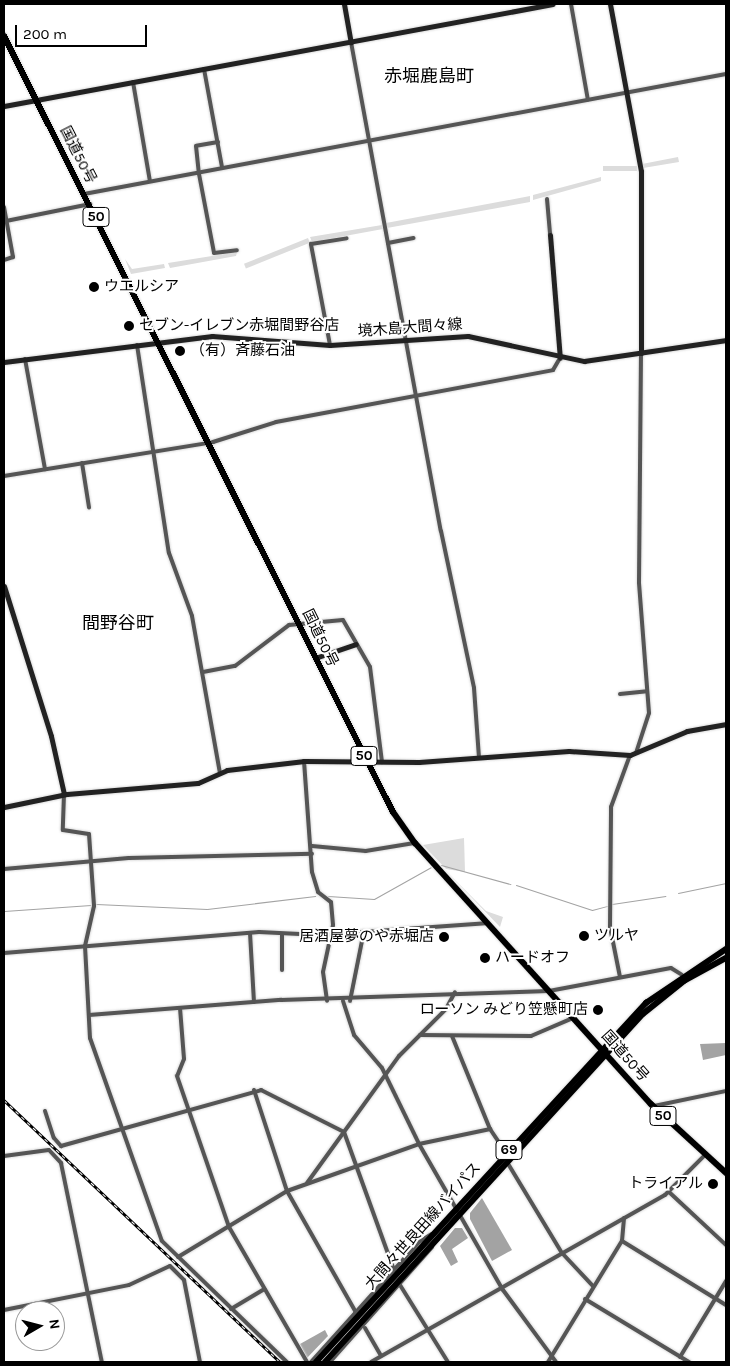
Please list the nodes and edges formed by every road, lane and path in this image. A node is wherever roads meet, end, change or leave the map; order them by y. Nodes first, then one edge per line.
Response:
1 (344, 4) edge
2 (553, 4) edge
3 (571, 4) edge
4 (610, 4) edge
5 (4, 36) edge
6 (351, 42) junction
7 (204, 69) junction
8 (726, 74) edge
9 (132, 82) junction
10 (627, 92) junction
11 (36, 100) junction
12 (588, 100) junction
13 (4, 106) edge
14 (369, 140) junction
15 (218, 142) junction
16 (222, 167) junction
17 (199, 171) junction
18 (150, 181) junction
19 (84, 194) junction
20 (547, 199) dead end
21 (90, 204) junction
22 (4, 206) edge
23 (6, 221) junction
24 (550, 235) joint
25 (346, 238) dead end
26 (414, 238) dead end
27 (388, 243) junction
28 (237, 250) dead end
29 (4, 260) edge
30 (406, 338) junction
31 (726, 340) edge
32 (160, 342) junction
33 (137, 345) junction
34 (330, 345) junction
35 (642, 354) junction
36 (560, 358) junction
37 (25, 359) junction
38 (4, 362) edge
39 (416, 395) junction
40 (209, 442) junction
41 (157, 450) junction
42 (82, 463) junction
43 (45, 469) junction
44 (4, 476) edge
45 (89, 507) dead end
46 (4, 586) edge
47 (298, 622) junction
48 (356, 644) junction
49 (315, 658) junction
50 (203, 672) junction
51 (647, 691) junction
52 (620, 694) dead end
53 (726, 724) edge
54 (636, 753) junction
55 (630, 755) junction
56 (479, 758) junction
57 (304, 761) junction
58 (366, 761) junction
59 (382, 762) junction
60 (220, 773) junction
61 (64, 794) junction
62 (4, 807) edge
63 (415, 843) junction
64 (312, 846) junction
65 (312, 854) junction
66 (91, 860) junction
67 (4, 869) edge
68 (486, 923) junction
69 (364, 932) junction
70 (250, 933) junction
71 (332, 933) junction
72 (282, 934) junction
73 (86, 946) junction
74 (726, 949) edge
75 (4, 953) edge
76 (726, 958) edge
77 (282, 970) dead end
78 (682, 975) junction
79 (620, 977) junction
80 (549, 991) junction
81 (454, 992) junction
82 (350, 1000) junction
83 (327, 1001) junction
84 (343, 1001) junction
85 (254, 1002) junction
86 (180, 1008) junction
87 (89, 1015) junction
88 (573, 1018) junction
89 (420, 1035) junction
90 (452, 1036) junction
91 (603, 1051) junction
92 (386, 1075) junction
93 (254, 1090) junction
94 (726, 1091) edge
95 (654, 1106) junction
96 (188, 1110) junction
97 (45, 1112) dead end
98 (122, 1128) junction
99 (490, 1129) junction
100 (342, 1131) junction
101 (419, 1144) junction
102 (506, 1153) junction
103 (4, 1156) edge
104 (706, 1156) junction
105 (507, 1162) junction
106 (356, 1168) junction
107 (726, 1173) edge
108 (307, 1183) junction
109 (287, 1191) junction
110 (669, 1192) junction
111 (456, 1208) junction
112 (460, 1215) junction
113 (624, 1218) junction
114 (229, 1227) junction
115 (433, 1234) junction
116 (622, 1241) junction
117 (434, 1243) junction
118 (726, 1245) edge
119 (562, 1253) junction
120 (178, 1257) junction
121 (394, 1270) junction
122 (726, 1281) edge
123 (400, 1286) junction
124 (593, 1286) junction
125 (501, 1287) junction
126 (264, 1289) junction
127 (89, 1294) junction
128 (585, 1299) junction
129 (716, 1299) junction
130 (726, 1305) edge
131 (231, 1309) junction
132 (4, 1310) edge
133 (356, 1312) junction
134 (364, 1326) junction
135 (428, 1329) junction
136 (381, 1356) junction
137 (680, 1357) junction
138 (549, 1360) edge
139 (102, 1362) edge
140 (200, 1362) edge
141 (287, 1362) edge
142 (307, 1362) edge
143 (311, 1362) edge
144 (316, 1362) edge
145 (325, 1362) edge
146 (330, 1362) edge
147 (371, 1362) edge
148 (448, 1362) edge
149 (556, 1362) edge
150 (688, 1362) edge

1 - 6 street
2 - 6 street
3 - 12 street
4 - 10 street
5 - 11 highway, 国道50号 / 50
6 - 7 street
6 - 14 street
7 - 9 street
7 - 15 street
8 - 10 street
9 - 11 street
9 - 18 street
10 - 12 street
10 - 35 street
11 - 13 street
11 - 19 highway, 国道50号 / 50
12 - 14 street
14 - 16 street
14 - 27 street
15 - 16 street
15 - 17 street
16 - 17 street
17 - 18 street
17 - 28 street
18 - 19 street
19 - 21 highway, 国道50号 / 50
20 - 24 street
21 - 23 street
21 - 32 highway, 国道50号 / 50
22 - 23 street
23 - 29 street
24 - 36 street
25 - 34 street
26 - 27 street
27 - 30 street
30 - 34 street, 境木島大間々線
30 - 36 street, 境木島大間々線
30 - 39 street
31 - 35 street, 境木島大間々線
32 - 33 street, 境木島大間々線
32 - 34 street, 境木島大間々線
32 - 40 highway, 国道50号 / 50
33 - 37 street, 境木島大間々線
33 - 41 street
35 - 36 street, 境木島大間々線
35 - 51 street
36 - 39 street
37 - 38 street, 境木島大間々線
37 - 43 street
39 - 40 street
39 - 56 street
40 - 41 street
40 - 47 highway, 国道50号 / 50
41 - 42 street
41 - 50 street
42 - 43 street
42 - 45 street
43 - 44 street
46 - 61 street
47 - 48 street
47 - 49 highway, 国道50号 / 50
47 - 50 street
48 - 49 street
48 - 59 street
49 - 58 highway, 国道50号 / 50
50 - 60 street
51 - 52 street
51 - 54 street
53 - 54 street
54 - 55 street
55 - 56 street
55 - 79 street
56 - 59 street
57 - 58 street
57 - 60 street
57 - 64 street
58 - 59 street
58 - 63 highway, 国道50号 / 50
60 - 61 street
61 - 62 street
61 - 66 street
63 - 64 street
63 - 68 highway, 国道50号 / 50
64 - 65 street
65 - 66 street
65 - 71 street
66 - 67 street
66 - 73 street
68 - 69 street
68 - 80 highway, 国道50号 / 50
69 - 71 street
69 - 82 street
70 - 72 street
70 - 73 street
70 - 85 street
71 - 72 street
71 - 83 street
72 - 77 street
73 - 75 street
73 - 87 street
74 - 78 main road, 大間々世良田線バイパス / 69
76 - 91 main road, 大間々世良田線バイパス / 69
78 - 79 street
78 - 91 main road, 大間々世良田線バイパス / 69
79 - 80 street
80 - 81 street
80 - 88 highway, 国道50号 / 50
81 - 82 street
81 - 89 street
82 - 84 street
83 - 84 street
83 - 85 street
84 - 92 street
85 - 86 street
86 - 87 street
86 - 96 street
87 - 98 street
88 - 90 street
88 - 91 highway, 国道50号 / 50
89 - 90 street
89 - 92 street
90 - 99 street
91 - 95 highway, 国道50号 / 50
91 - 102 main road, 大間々世良田線バイパス / 69
91 - 105 main road, 大間々世良田線バイパス / 69
92 - 100 street
92 - 101 street
93 - 96 street
93 - 100 street
93 - 109 street
94 - 95 street
95 - 104 highway, 国道50号 / 50
96 - 98 street
96 - 114 street
97 - 98 street
98 - 120 street
99 - 101 street
99 - 102 street
100 - 106 street
100 - 108 street
101 - 106 street
101 - 111 street
102 - 111 main road, 大間々世良田線バイパス / 69
103 - 127 street
104 - 107 highway, 国道50号 / 50
104 - 110 street
105 - 112 main road, 大間々世良田線バイパス / 69
105 - 119 street
106 - 108 street
106 - 121 street
108 - 109 street
109 - 114 street
109 - 133 street
110 - 113 street
110 - 118 street
111 - 112 street
111 - 115 main road, 大間々世良田線バイパス / 69
112 - 117 main road, 大間々世良田線バイパス / 69
112 - 125 street
113 - 116 street
113 - 119 street
114 - 120 street
114 - 126 street
115 - 121 street
115 - 144 main road, 大間々世良田線バイパス / 69
116 - 124 street
116 - 129 street
117 - 123 street
117 - 145 main road, 大間々世良田線バイパス / 69
119 - 124 street
119 - 125 street
120 - 131 street
121 - 133 street
122 - 129 street
123 - 134 street
123 - 135 street
124 - 128 street
125 - 135 street
125 - 138 street
126 - 131 street
126 - 142 street
127 - 132 street
127 - 139 street
127 - 140 street
128 - 137 street
128 - 138 street
129 - 130 street
129 - 137 street
131 - 141 street
133 - 143 street
134 - 136 street
134 - 146 street
135 - 136 street
135 - 148 street
136 - 147 street
137 - 150 street
138 - 149 street

